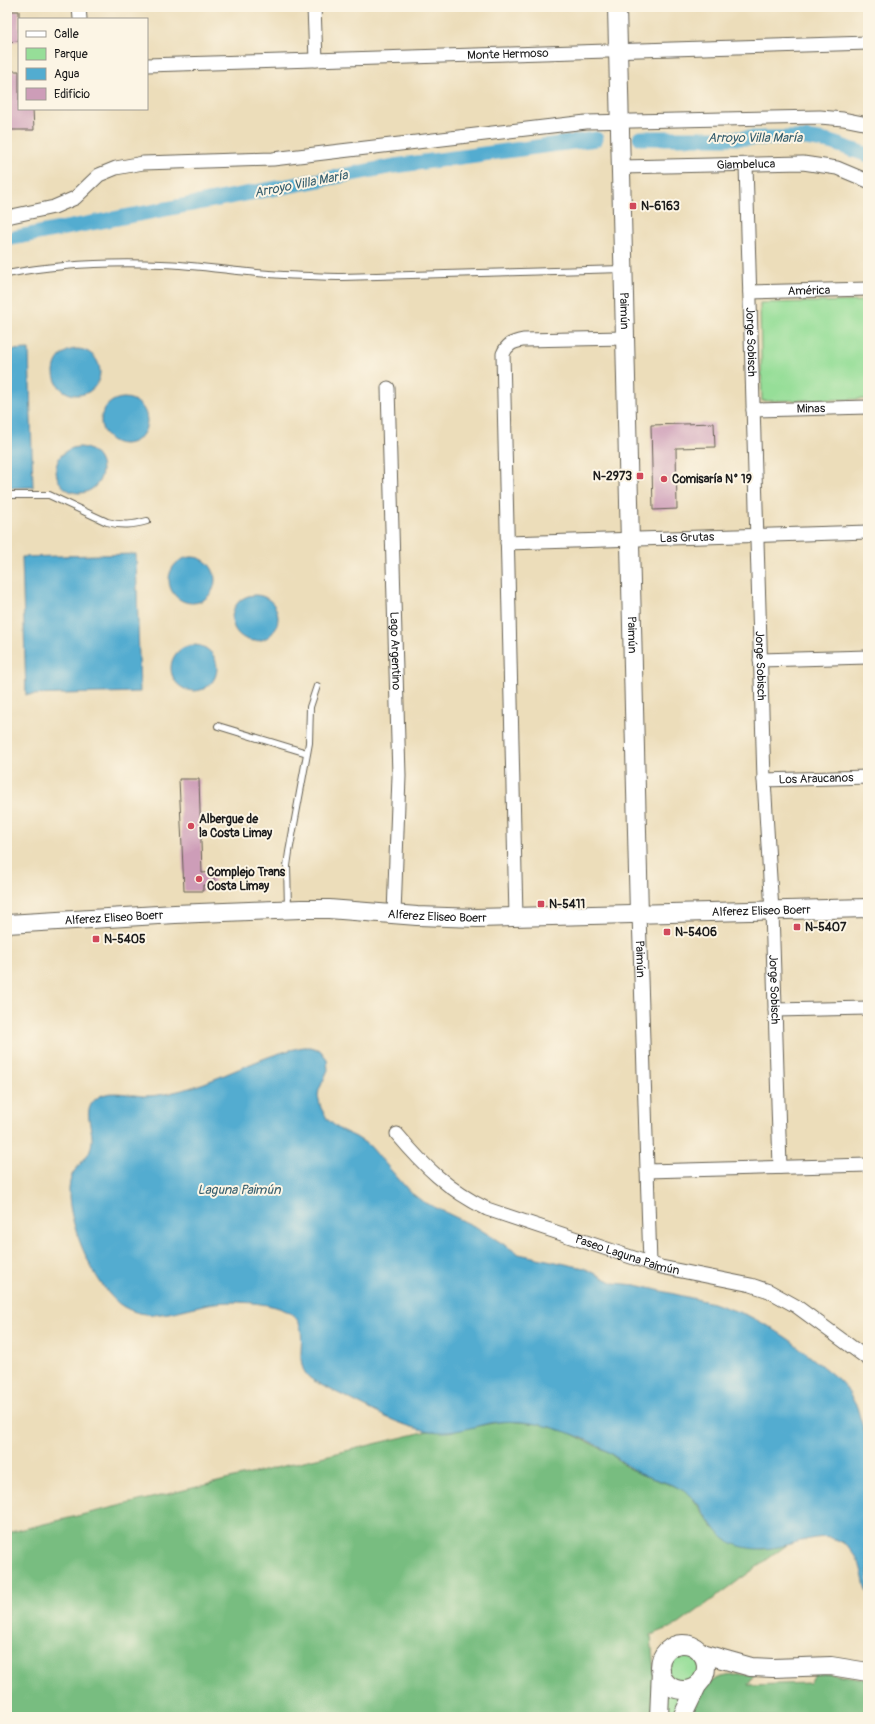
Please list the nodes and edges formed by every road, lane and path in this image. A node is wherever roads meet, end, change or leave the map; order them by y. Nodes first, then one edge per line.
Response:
1 (79, 7) edge
2 (314, 7) edge
3 (617, 7) edge
4 (80, 18) edge
5 (868, 43) edge
6 (618, 51) junction
7 (316, 60) junction
8 (148, 65) edge
9 (620, 120) junction
10 (868, 124) edge
11 (746, 165) junction
12 (621, 167) junction
13 (868, 181) edge
14 (7, 217) edge
15 (623, 268) junction
16 (7, 274) edge
17 (868, 289) edge
18 (750, 292) junction
19 (625, 338) junction
20 (388, 388) dead end
21 (868, 407) edge
22 (753, 410) junction
23 (7, 495) edge
24 (147, 520) dead end
25 (868, 532) edge
26 (757, 535) junction
27 (630, 539) junction
28 (507, 543) junction
29 (868, 657) edge
30 (760, 660) junction
31 (318, 686) dead end
32 (218, 726) dead end
33 (307, 753) junction
34 (868, 777) edge
35 (764, 780) junction
36 (868, 908) edge
37 (288, 909) junction
38 (772, 910) junction
39 (394, 914) junction
40 (639, 914) junction
41 (516, 917) junction
42 (7, 924) edge
43 (868, 1008) edge
44 (775, 1010) junction
45 (397, 1134) dead end
46 (868, 1165) edge
47 (780, 1167) junction
48 (647, 1171) junction
49 (650, 1264) junction
50 (868, 1359) edge
51 (701, 1653) junction
52 (742, 1665) junction
53 (661, 1668) junction
54 (868, 1672) edge
55 (701, 1679) junction
56 (659, 1717) edge
57 (682, 1717) edge

1 - 4 street
2 - 7 street
3 - 6 street, Paimún
5 - 6 street, Monte Hermoso
6 - 7 street, Monte Hermoso
6 - 9 street, Paimún
7 - 8 street, Monte Hermoso
9 - 10 street
9 - 12 street, Paimún
9 - 14 street
11 - 12 street, Giambeluca
11 - 13 street, Giambeluca
11 - 18 street, Jorge Sobisch
12 - 15 street, Paimún
15 - 16 lane
15 - 19 street, Paimún
17 - 18 street, América
18 - 22 street, Jorge Sobisch
19 - 27 street, Paimún
19 - 28 street
20 - 39 street, Lago Argentino
21 - 22 street, Minas
22 - 26 street, Jorge Sobisch
23 - 24 lane
25 - 26 street, Las Grutas
26 - 27 street, Las Grutas
26 - 30 street, Jorge Sobisch
27 - 28 street, Las Grutas
27 - 40 street, Paimún
28 - 41 street
29 - 30 street
30 - 35 street, Jorge Sobisch
31 - 33 lane
32 - 33 lane
33 - 37 lane
34 - 35 street, Los Araucanos
35 - 38 street, Jorge Sobisch
36 - 38 street, Alferez Eliseo Boerr
37 - 39 street, Alferez Eliseo Boerr
37 - 42 street, Alferez Eliseo Boerr
38 - 40 street, Alferez Eliseo Boerr
38 - 44 street, Jorge Sobisch
39 - 41 street, Alferez Eliseo Boerr
40 - 41 street, Alferez Eliseo Boerr
40 - 48 street, Paimún
43 - 44 street
44 - 47 street, Jorge Sobisch
45 - 49 street, Paseo Laguna Paimún
46 - 47 street
47 - 48 street
48 - 49 street, Paimún
49 - 50 street, Paseo Laguna Paimún
51 - 52 street
51 - 53 street
51 - 55 street
52 - 54 street
52 - 55 street
53 - 55 street
53 - 56 street
55 - 57 street

